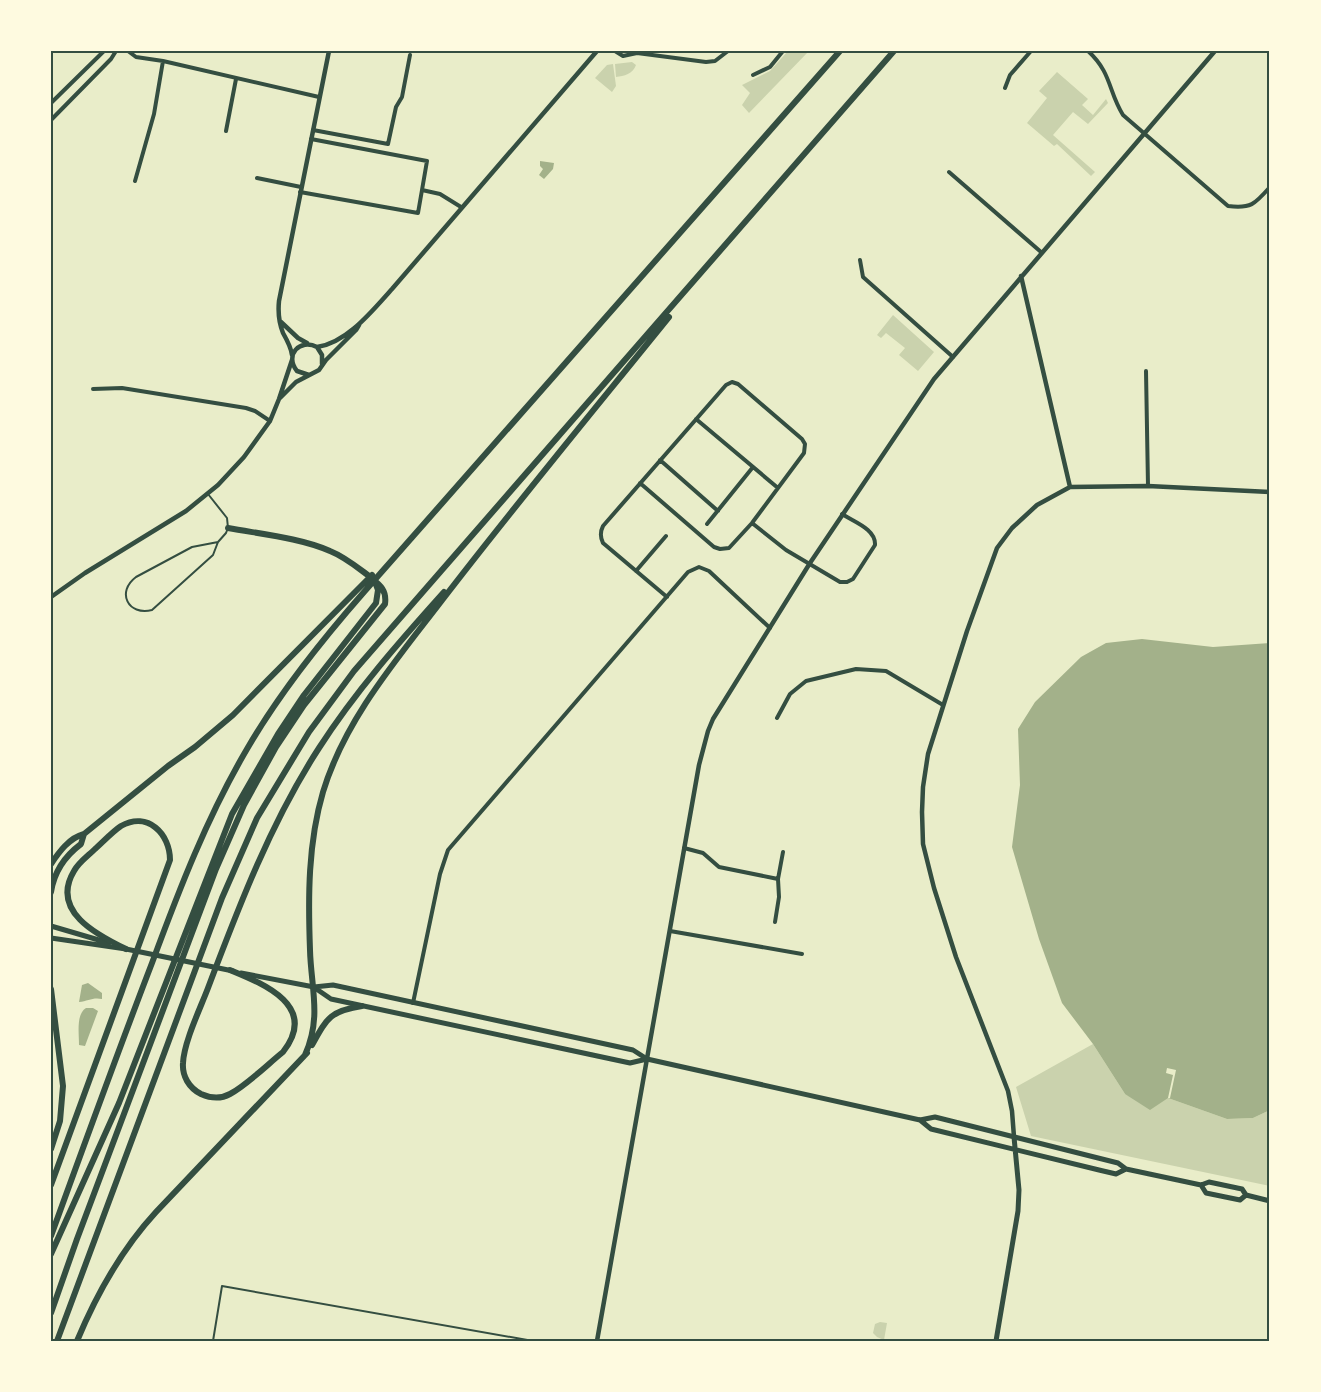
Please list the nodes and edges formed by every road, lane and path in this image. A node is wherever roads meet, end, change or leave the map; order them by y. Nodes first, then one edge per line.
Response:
1 (104, 51) edge
2 (116, 51) edge
3 (128, 51) edge
4 (329, 51) edge
5 (597, 51) edge
6 (615, 51) edge
7 (728, 51) edge
8 (784, 51) edge
9 (840, 51) edge
10 (894, 51) edge
11 (1031, 51) edge
12 (1088, 51) edge
13 (1215, 51) edge
14 (410, 55) dead end
15 (163, 61) junction
16 (753, 75) dead end
17 (236, 79) junction
18 (1005, 88) dead end
19 (319, 97) junction
20 (51, 103) edge
21 (51, 120) edge
22 (313, 130) junction
23 (226, 131) dead end
24 (1144, 134) junction
25 (311, 139) junction
26 (949, 172) dead end
27 (257, 178) dead end
28 (134, 181) dead end
29 (1270, 187) edge
30 (301, 189) junction
31 (422, 190) junction
32 (461, 208) junction
33 (726, 246) junction
34 (1042, 252) junction
35 (860, 260) dead end
36 (1021, 276) junction
37 (281, 322) junction
38 (360, 323) junction
39 (308, 344) junction
40 (318, 347) junction
41 (292, 357) junction
42 (953, 357) junction
43 (321, 366) junction
44 (1146, 371) dead end
45 (310, 374) junction
46 (93, 389) dead end
47 (279, 399) junction
48 (696, 419) junction
49 (270, 421) junction
50 (660, 460) junction
51 (753, 467) junction
52 (640, 483) junction
53 (1148, 486) junction
54 (1070, 487) junction
55 (778, 488) junction
56 (1270, 492) edge
57 (208, 494) junction
58 (718, 511) junction
59 (842, 514) junction
60 (752, 523) junction
61 (707, 524) dead end
62 (228, 528) junction
63 (666, 536) dead end
64 (409, 540) junction
65 (218, 542) junction
66 (477, 556) junction
67 (810, 563) junction
68 (636, 571) junction
69 (373, 579) junction
70 (51, 597) edge
71 (667, 597) junction
72 (770, 628) junction
73 (943, 706) junction
74 (777, 718) dead end
75 (84, 834) junction
76 (684, 848) junction
77 (783, 852) dead end
78 (51, 864) edge
79 (778, 879) junction
80 (51, 892) edge
81 (775, 922) dead end
82 (51, 926) edge
83 (670, 931) junction
84 (51, 938) edge
85 (126, 949) junction
86 (802, 954) dead end
87 (230, 970) junction
88 (314, 987) junction
89 (51, 989) edge
90 (413, 1002) junction
91 (362, 1006) junction
92 (305, 1056) junction
93 (648, 1060) junction
94 (920, 1120) junction
95 (1014, 1137) junction
96 (51, 1149) edge
97 (1014, 1149) junction
98 (1126, 1169) junction
99 (51, 1185) edge
100 (1200, 1185) junction
101 (1246, 1195) junction
102 (1270, 1201) edge
103 (51, 1236) edge
104 (51, 1254) edge
105 (51, 1313) edge
106 (57, 1341) edge
107 (77, 1341) edge
108 (212, 1341) edge
109 (532, 1341) edge
110 (597, 1341) edge
111 (996, 1341) edge

1 - 20 street
2 - 21 street
3 - 15 street
4 - 19 street
5 - 32 street
6 - 7 street
8 - 16 street
9 - 64 highway
10 - 33 highway
11 - 18 street
12 - 24 street
13 - 24 street
14 - 22 street
15 - 17 street
15 - 28 street
17 - 19 street
17 - 23 street
19 - 22 street
22 - 25 street
24 - 29 street
24 - 34 street
25 - 30 street
25 - 31 street
26 - 34 street
27 - 30 street
30 - 31 street
30 - 37 street
31 - 32 street
32 - 38 street
33 - 66 highway
33 - 106 highway
34 - 36 street
35 - 42 street
36 - 42 street
36 - 54 street
37 - 39 street
37 - 41 street
38 - 40 street
38 - 43 street
39 - 40 street
39 - 41 street
40 - 43 street
41 - 45 street
41 - 47 street
42 - 59 street
43 - 45 street
44 - 53 street
45 - 47 street
46 - 49 street
47 - 49 street
48 - 50 street
48 - 51 street
48 - 55 street
49 - 57 street
50 - 52 street
50 - 58 street
51 - 55 street
51 - 58 street
52 - 60 street
52 - 68 street
53 - 54 street
53 - 56 street
54 - 73 street
55 - 60 street
57 - 62 lane
57 - 70 street
58 - 61 street
59 - 67 street
59 - 67 street
60 - 67 street
62 - 65 lane
62 - 69 highway
63 - 68 street
64 - 75 highway
64 - 103 highway
65 - 65 lane
66 - 87 highway
66 - 88 highway
67 - 72 street
68 - 71 street
69 - 104 highway
69 - 105 highway
71 - 72 street
71 - 90 street
72 - 76 street
73 - 74 street
73 - 95 street
75 - 78 highway
75 - 80 highway
76 - 79 street
76 - 83 street
77 - 79 street
79 - 81 street
82 - 85 main road
83 - 86 street
83 - 93 street
84 - 85 main road
85 - 87 main road
85 - 99 highway
87 - 88 main road
88 - 90 main road
88 - 91 main road
88 - 92 highway
89 - 96 highway
90 - 93 main road
91 - 92 highway
91 - 93 main road
92 - 107 highway
93 - 94 main road
93 - 110 street
94 - 95 main road
94 - 97 main road
95 - 97 main road
95 - 98 main road
97 - 98 main road
97 - 111 main road
98 - 100 main road
100 - 101 main road
100 - 101 main road
101 - 102 main road
108 - 109 lane

